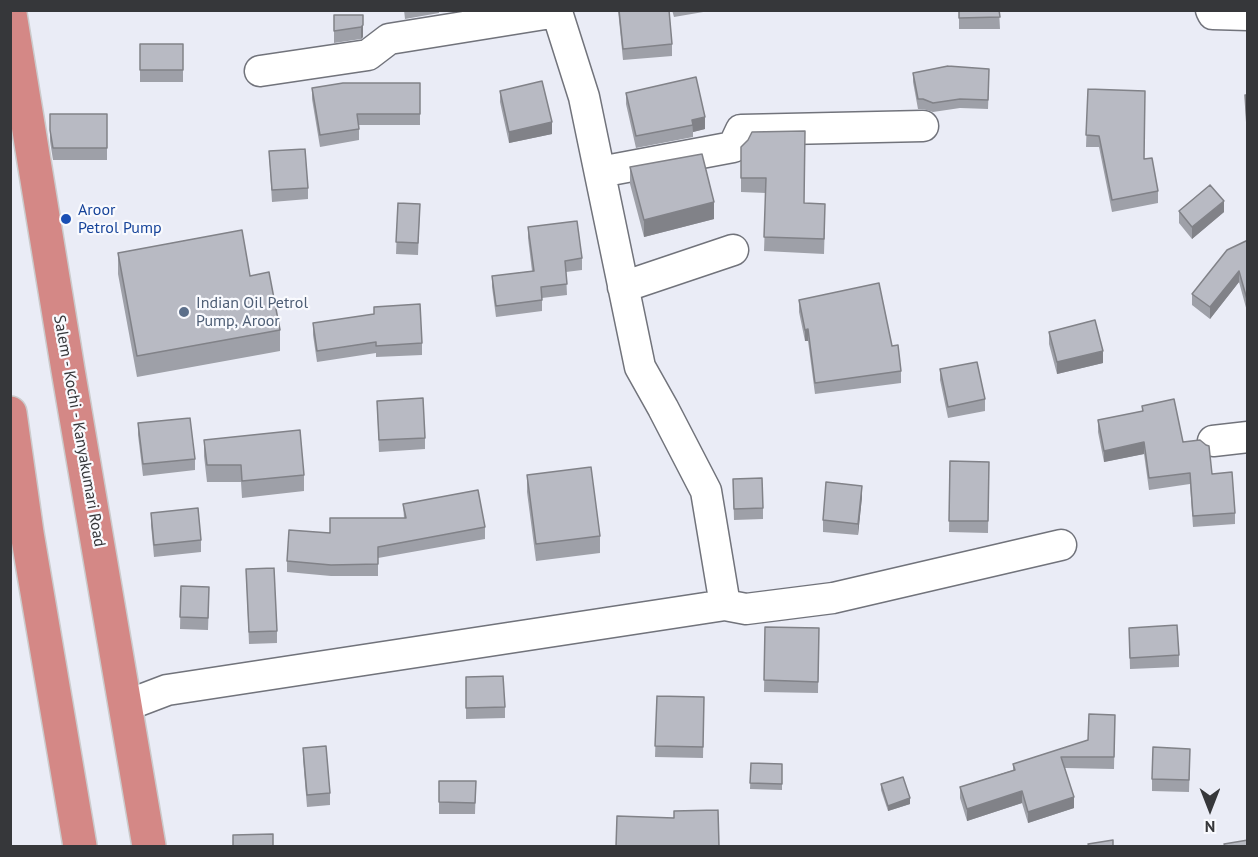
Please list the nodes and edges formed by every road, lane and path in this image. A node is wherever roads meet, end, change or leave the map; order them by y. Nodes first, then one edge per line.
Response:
1 (1211, 10) edge
2 (558, 11) edge
3 (10, 14) edge
4 (1248, 15) edge
5 (11, 19) edge
6 (260, 71) dead end
7 (923, 126) dead end
8 (600, 172) junction
9 (733, 250) dead end
10 (623, 287) junction
11 (10, 413) edge
12 (1248, 436) edge
13 (1213, 441) dead end
14 (14, 469) edge
15 (1061, 545) dead end
16 (725, 605) junction
17 (125, 706) junction
18 (80, 846) edge
19 (149, 846) edge

1 - 4 street
2 - 6 street
2 - 8 street
3 - 5 highway, Salem - Kochi - Kanyakumari Road
5 - 17 highway, Salem - Kochi - Kanyakumari Road
7 - 8 street
8 - 10 street
9 - 10 street
10 - 16 street
11 - 14 highway
12 - 13 street
14 - 18 highway
15 - 16 street
16 - 17 street
17 - 19 highway, Salem - Kochi - Kanyakumari Road

